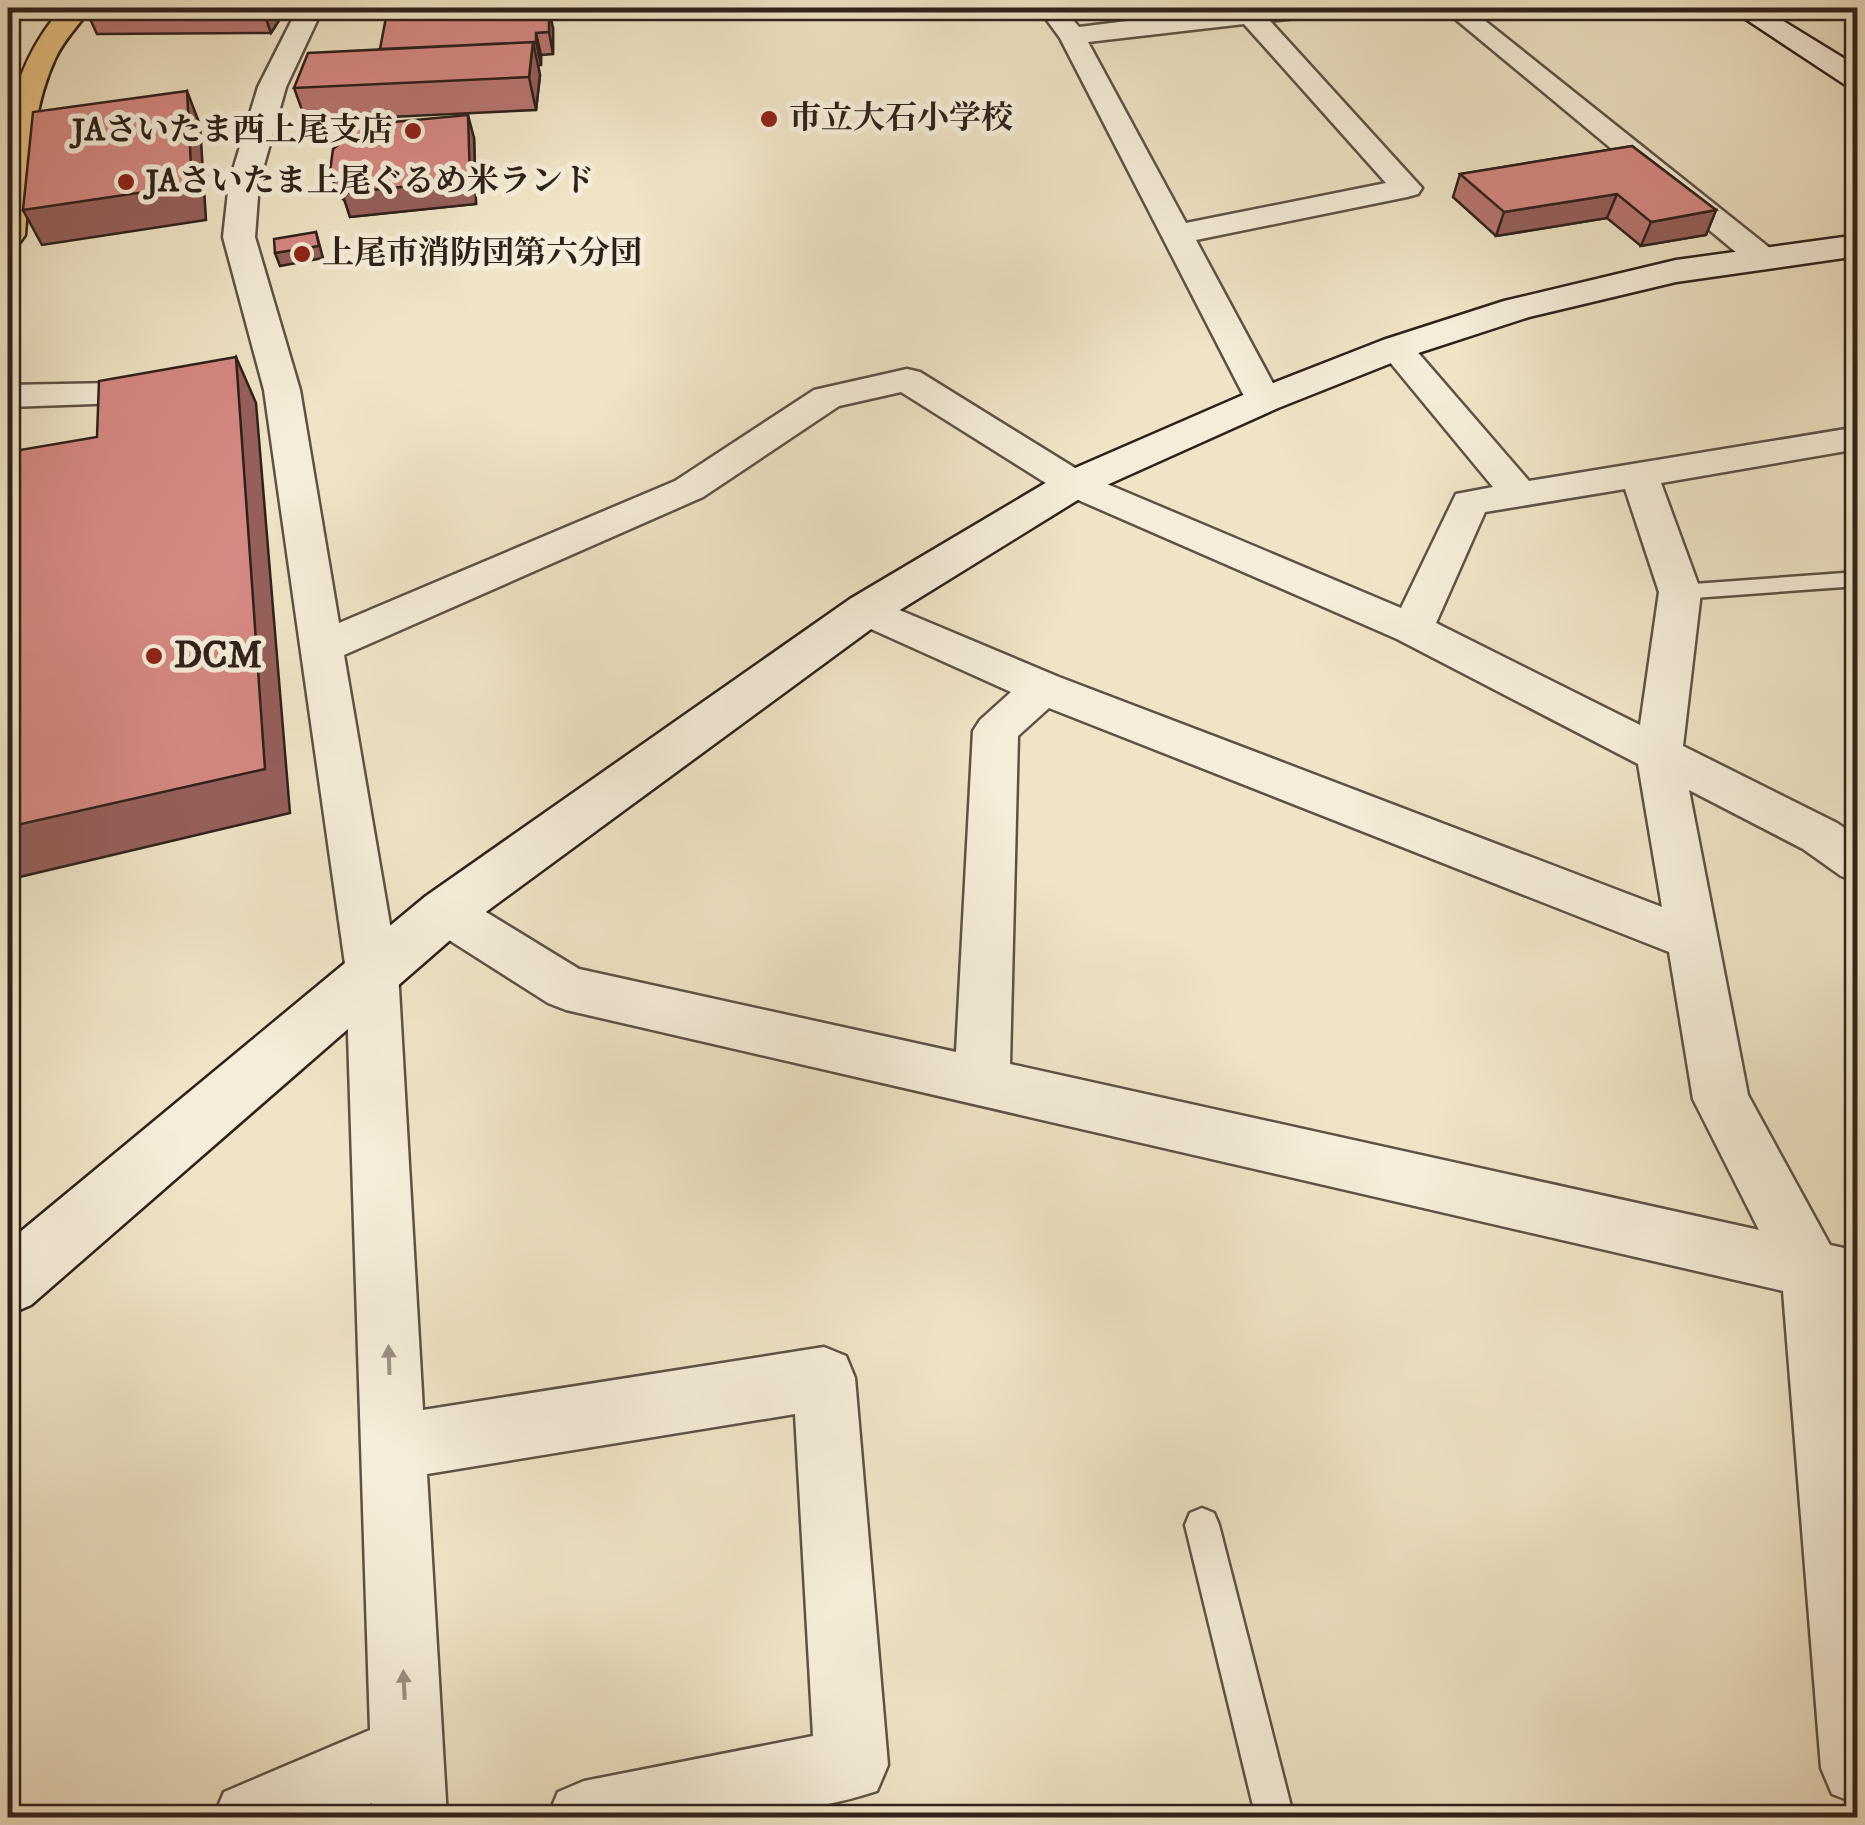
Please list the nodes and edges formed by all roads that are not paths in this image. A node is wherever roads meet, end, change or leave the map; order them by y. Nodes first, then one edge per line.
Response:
1 (77, 8) edge
2 (310, 8) edge
3 (1050, 8) edge
4 (1313, 8) edge
5 (1454, 8) edge
6 (1743, 8) edge
7 (1248, 11) edge
8 (1072, 36) junction
9 (1858, 80) edge
10 (8, 235) edge
11 (1176, 236) junction
12 (1858, 245) edge
13 (1760, 256) junction
14 (1396, 348) junction
15 (282, 390) junction
16 (242, 391) edge
17 (203, 392) edge
18 (8, 396) edge
19 (1264, 400) junction
20 (1854, 442) edge
21 (1638, 475) junction
22 (1074, 484) junction
23 (1520, 495) junction
24 (1858, 579) edge
25 (1680, 592) junction
26 (866, 610) junction
27 (1412, 629) junction
28 (323, 647) junction
29 (1043, 688) junction
30 (1659, 752) junction
31 (1845, 838) edge
32 (446, 912) junction
33 (1695, 941) junction
34 (372, 971) junction
35 (982, 1083) junction
36 (1834, 1274) edge
37 (8, 1283) edge
38 (393, 1446) junction
39 (1202, 1524) dead end
40 (1854, 1693) edge
41 (1858, 1768) edge
42 (409, 1784) edge
43 (250, 1818) edge
44 (584, 1818) edge
45 (1275, 1818) edge

1 - 10 main road
2 - 15 street
3 - 8 street
4 - 7 street
5 - 13 street
6 - 9 street
7 - 8 street
7 - 11 street
8 - 11 street
11 - 19 street
12 - 13 street
13 - 14 street
14 - 19 street
14 - 23 street
15 - 16 street
15 - 28 street
17 - 18 street
19 - 22 street
20 - 21 street
21 - 23 street
21 - 25 street
22 - 26 street
22 - 27 street
22 - 28 street
23 - 27 street
24 - 25 lane
25 - 30 street
26 - 29 street
26 - 32 street
27 - 30 street
28 - 34 street
29 - 33 street
29 - 35 street
30 - 31 street
30 - 33 street
32 - 34 street
32 - 35 street
33 - 36 street
34 - 37 street
38 -> 34 street
35 - 36 street
36 - 40 street
42 -> 38 street
38 - 44 street
39 - 45 lane
40 - 41 street
42 - 43 street

